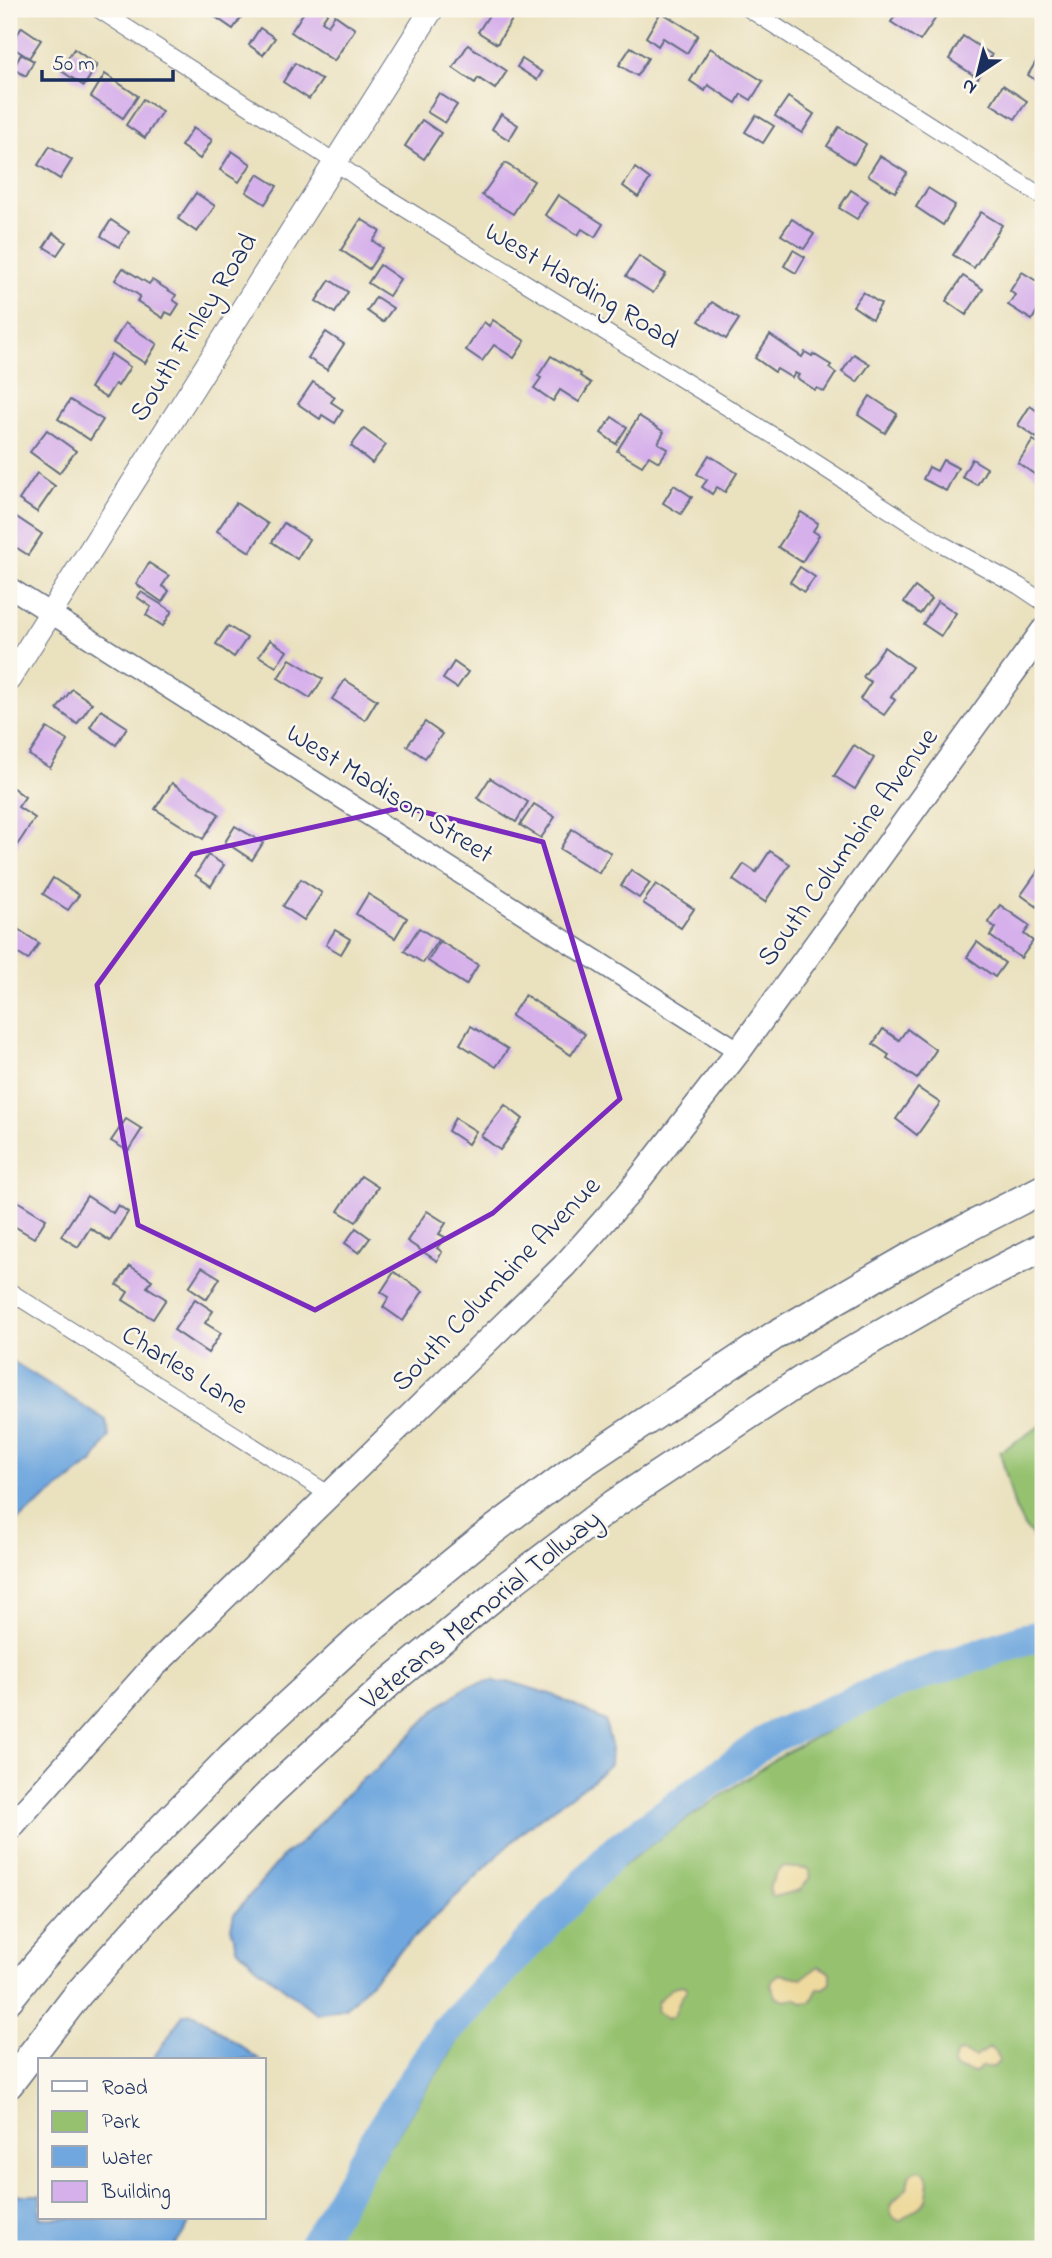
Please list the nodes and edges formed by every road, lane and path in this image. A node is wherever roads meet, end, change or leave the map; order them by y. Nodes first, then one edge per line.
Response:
1 (98, 9) edge
2 (432, 9) edge
3 (749, 9) edge
4 (335, 162) junction
5 (1043, 197) edge
6 (9, 587) edge
7 (1043, 602) edge
8 (51, 613) junction
9 (1043, 631) edge
10 (9, 679) edge
11 (739, 1051) junction
12 (1043, 1189) edge
13 (1043, 1247) edge
14 (9, 1291) edge
15 (330, 1495) junction
16 (9, 1829) edge
17 (9, 1999) edge
18 (9, 2084) edge

1 - 4 street, West Harding Road
2 - 4 main road, South Finley Road
3 - 5 street
4 - 7 street, West Harding Road
4 - 8 main road, South Finley Road
6 - 8 street, West Madison Street
8 - 10 main road, South Finley Road
8 - 11 street, West Madison Street
9 - 11 main road, South Columbine Avenue
11 - 15 main road, South Columbine Avenue
12 - 17 highway, Veterans Memorial Tollway
13 - 18 highway, Veterans Memorial Tollway
14 - 15 street, Charles Lane
15 - 16 main road, South Columbine Avenue

